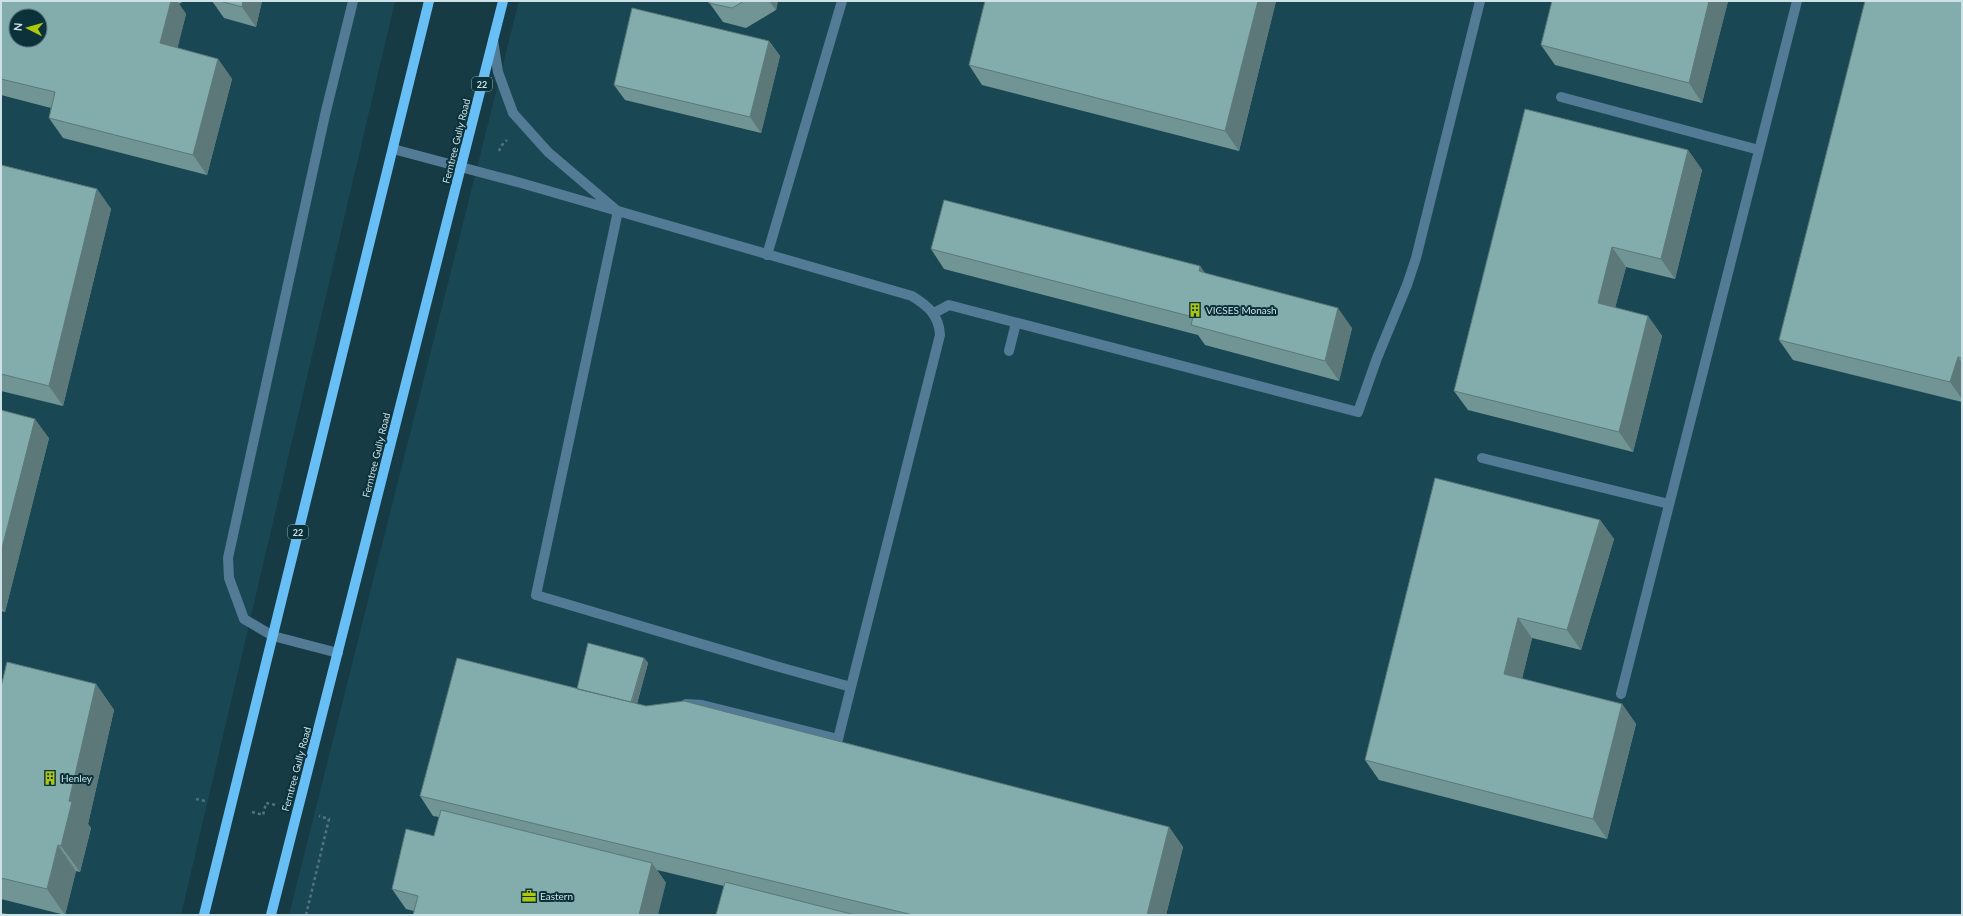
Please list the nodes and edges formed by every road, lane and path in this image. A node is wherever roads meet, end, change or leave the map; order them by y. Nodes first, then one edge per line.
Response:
1 (352, 1) edge
2 (429, 1) edge
3 (503, 1) edge
4 (842, 1) edge
5 (1480, 1) edge
6 (1797, 1) edge
7 (493, 40) junction
8 (1561, 97) dead end
9 (509, 138) dead end
10 (393, 149) junction
11 (1759, 150) junction
12 (499, 151) dead end
13 (462, 167) junction
14 (618, 211) junction
15 (767, 255) junction
16 (934, 313) junction
17 (1016, 323) junction
18 (1009, 351) dead end
19 (1482, 458) dead end
20 (1670, 504) junction
21 (273, 636) junction
22 (338, 653) junction
23 (851, 687) junction
24 (1621, 694) dead end
25 (673, 705) edge
26 (196, 799) dead end
27 (205, 801) dead end
28 (276, 806) dead end
29 (252, 812) dead end
30 (319, 816) dead end
31 (204, 915) edge
32 (271, 915) edge
33 (306, 915) edge

1 - 21 lane
2 - 10 main road, 22
3 - 7 main road, Ferntree Gully Road / 22
4 - 15 lane
5 - 17 lane
6 - 11 lane
7 - 13 main road, Ferntree Gully Road / 22
7 - 14 lane
8 - 11 lane
9 - 12 path
10 - 13 lane
10 - 21 main road, 22
11 - 20 lane
13 - 14 lane
13 - 22 main road, Ferntree Gully Road / 22
14 - 15 lane
14 - 23 lane
15 - 16 lane
16 - 17 lane
16 - 23 lane
17 - 18 lane
19 - 20 lane
20 - 24 lane
21 - 22 lane
21 - 31 main road, 22
22 - 32 main road, Ferntree Gully Road / 22
23 - 25 lane
26 - 27 path
28 - 29 path
30 - 33 path

